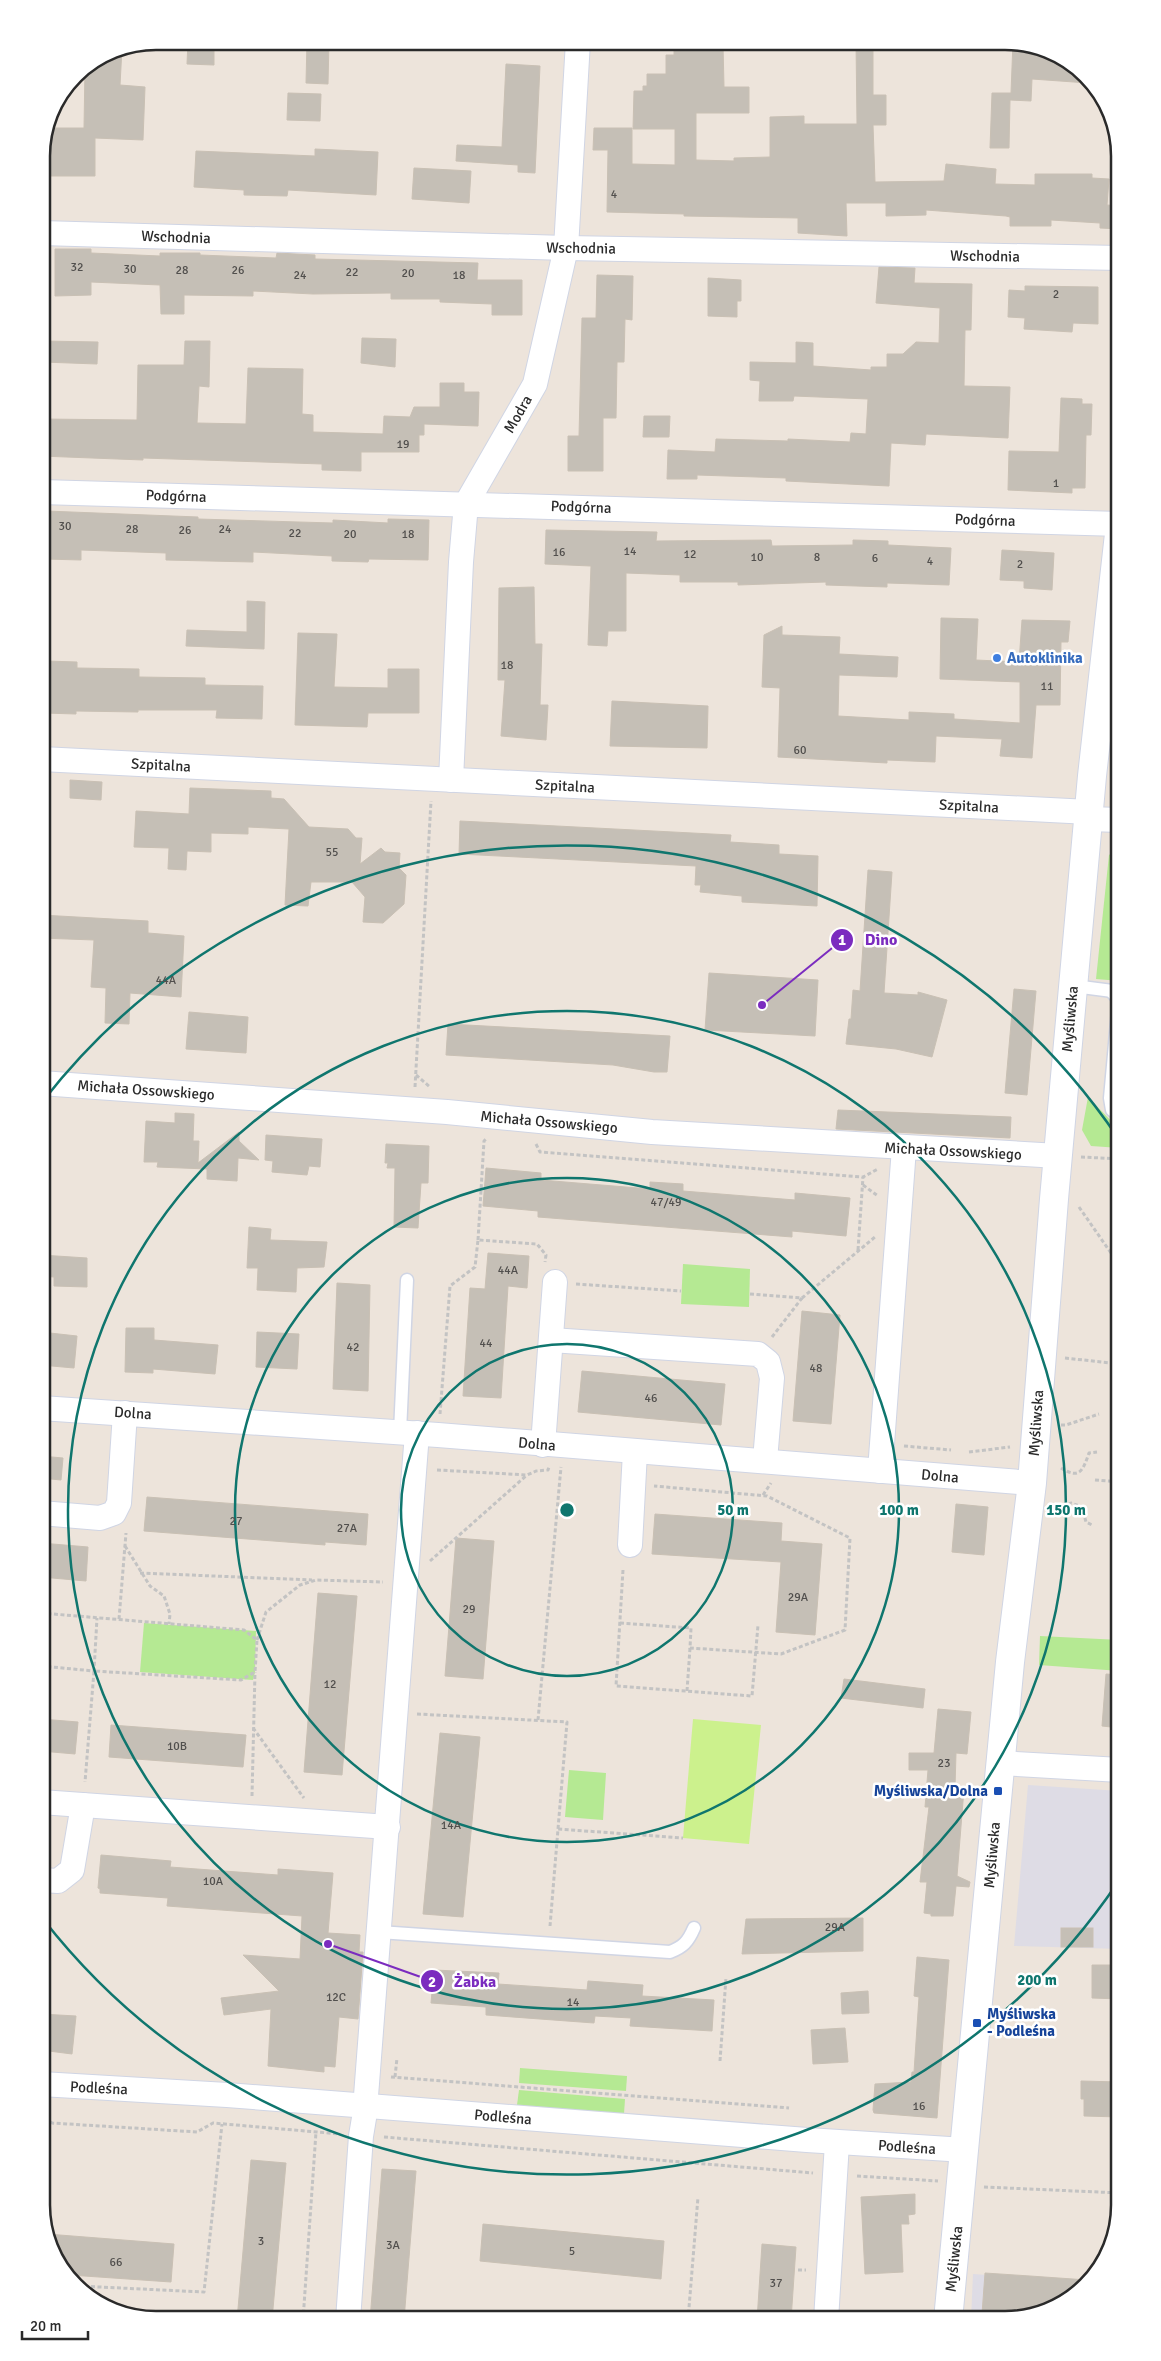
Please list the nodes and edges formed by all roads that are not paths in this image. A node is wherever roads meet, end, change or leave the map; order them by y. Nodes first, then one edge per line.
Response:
1 (577, 50) edge
2 (50, 233) edge
3 (566, 248) junction
4 (1111, 258) edge
5 (50, 492) edge
6 (466, 504) junction
7 (1111, 525) edge
8 (1111, 607) edge
9 (50, 760) edge
10 (441, 785) junction
11 (1088, 815) junction
12 (1111, 819) edge
13 (1074, 986) junction
14 (1111, 990) edge
15 (50, 1084) edge
16 (1111, 1087) edge
17 (1111, 1104) edge
18 (904, 1148) junction
19 (1058, 1156) junction
20 (407, 1280) dead end
21 (555, 1282) road end
22 (551, 1340) junction
23 (50, 1409) edge
24 (125, 1413) junction
25 (408, 1433) junction
26 (556, 1451) junction
27 (636, 1452) junction
28 (765, 1460) junction
29 (880, 1471) junction
30 (1032, 1483) junction
31 (50, 1514) edge
32 (630, 1546) dead end
33 (1000, 1762) junction
34 (1111, 1769) edge
35 (50, 1803) edge
36 (83, 1805) junction
37 (388, 1826) junction
38 (50, 1881) edge
39 (694, 1928) dead end
40 (380, 1932) junction
41 (50, 2085) edge
42 (366, 2108) junction
43 (837, 2143) junction
44 (965, 2150) junction
45 (349, 2311) edge
46 (827, 2311) edge
47 (948, 2311) edge

1 - 3 street, Modra
2 - 3 street, Wschodnia
3 - 4 street, Wschodnia
3 - 6 street, Modra
5 - 6 street, Podgórna
6 - 7 street, Podgórna
6 - 10 street, Modra
8 - 11 street, Myśliwska
9 - 10 street, Szpitalna
10 - 11 street, Szpitalna
11 - 12 street, Szpitalna
11 - 13 street, Myśliwska
13 - 14 lane
13 - 19 street, Myśliwska
15 - 18 street, Michała Ossowskiego
16 - 17 lane
18 - 19 street, Michała Ossowskiego
18 - 29 street
19 - 30 street, Myśliwska
20 - 25 lane
21 - 22 street
22 - 26 street
22 - 28 street
23 - 24 street, Dolna
24 - 25 street, Dolna
24 - 31 street
25 - 26 street, Dolna
25 - 37 street
26 - 27 street, Dolna
27 - 28 street, Dolna
27 - 32 street
28 - 29 street, Dolna
29 - 30 street, Dolna
30 - 33 street, Myśliwska
33 - 34 street
33 - 44 street, Myśliwska
35 - 36 street
36 - 37 street
36 - 38 street
37 - 40 street
39 - 40 lane
40 - 42 street
41 - 42 street, Podleśna
42 - 43 street, Podleśna
42 - 45 street
43 - 44 street, Podleśna
43 - 46 street
44 - 47 street, Myśliwska

